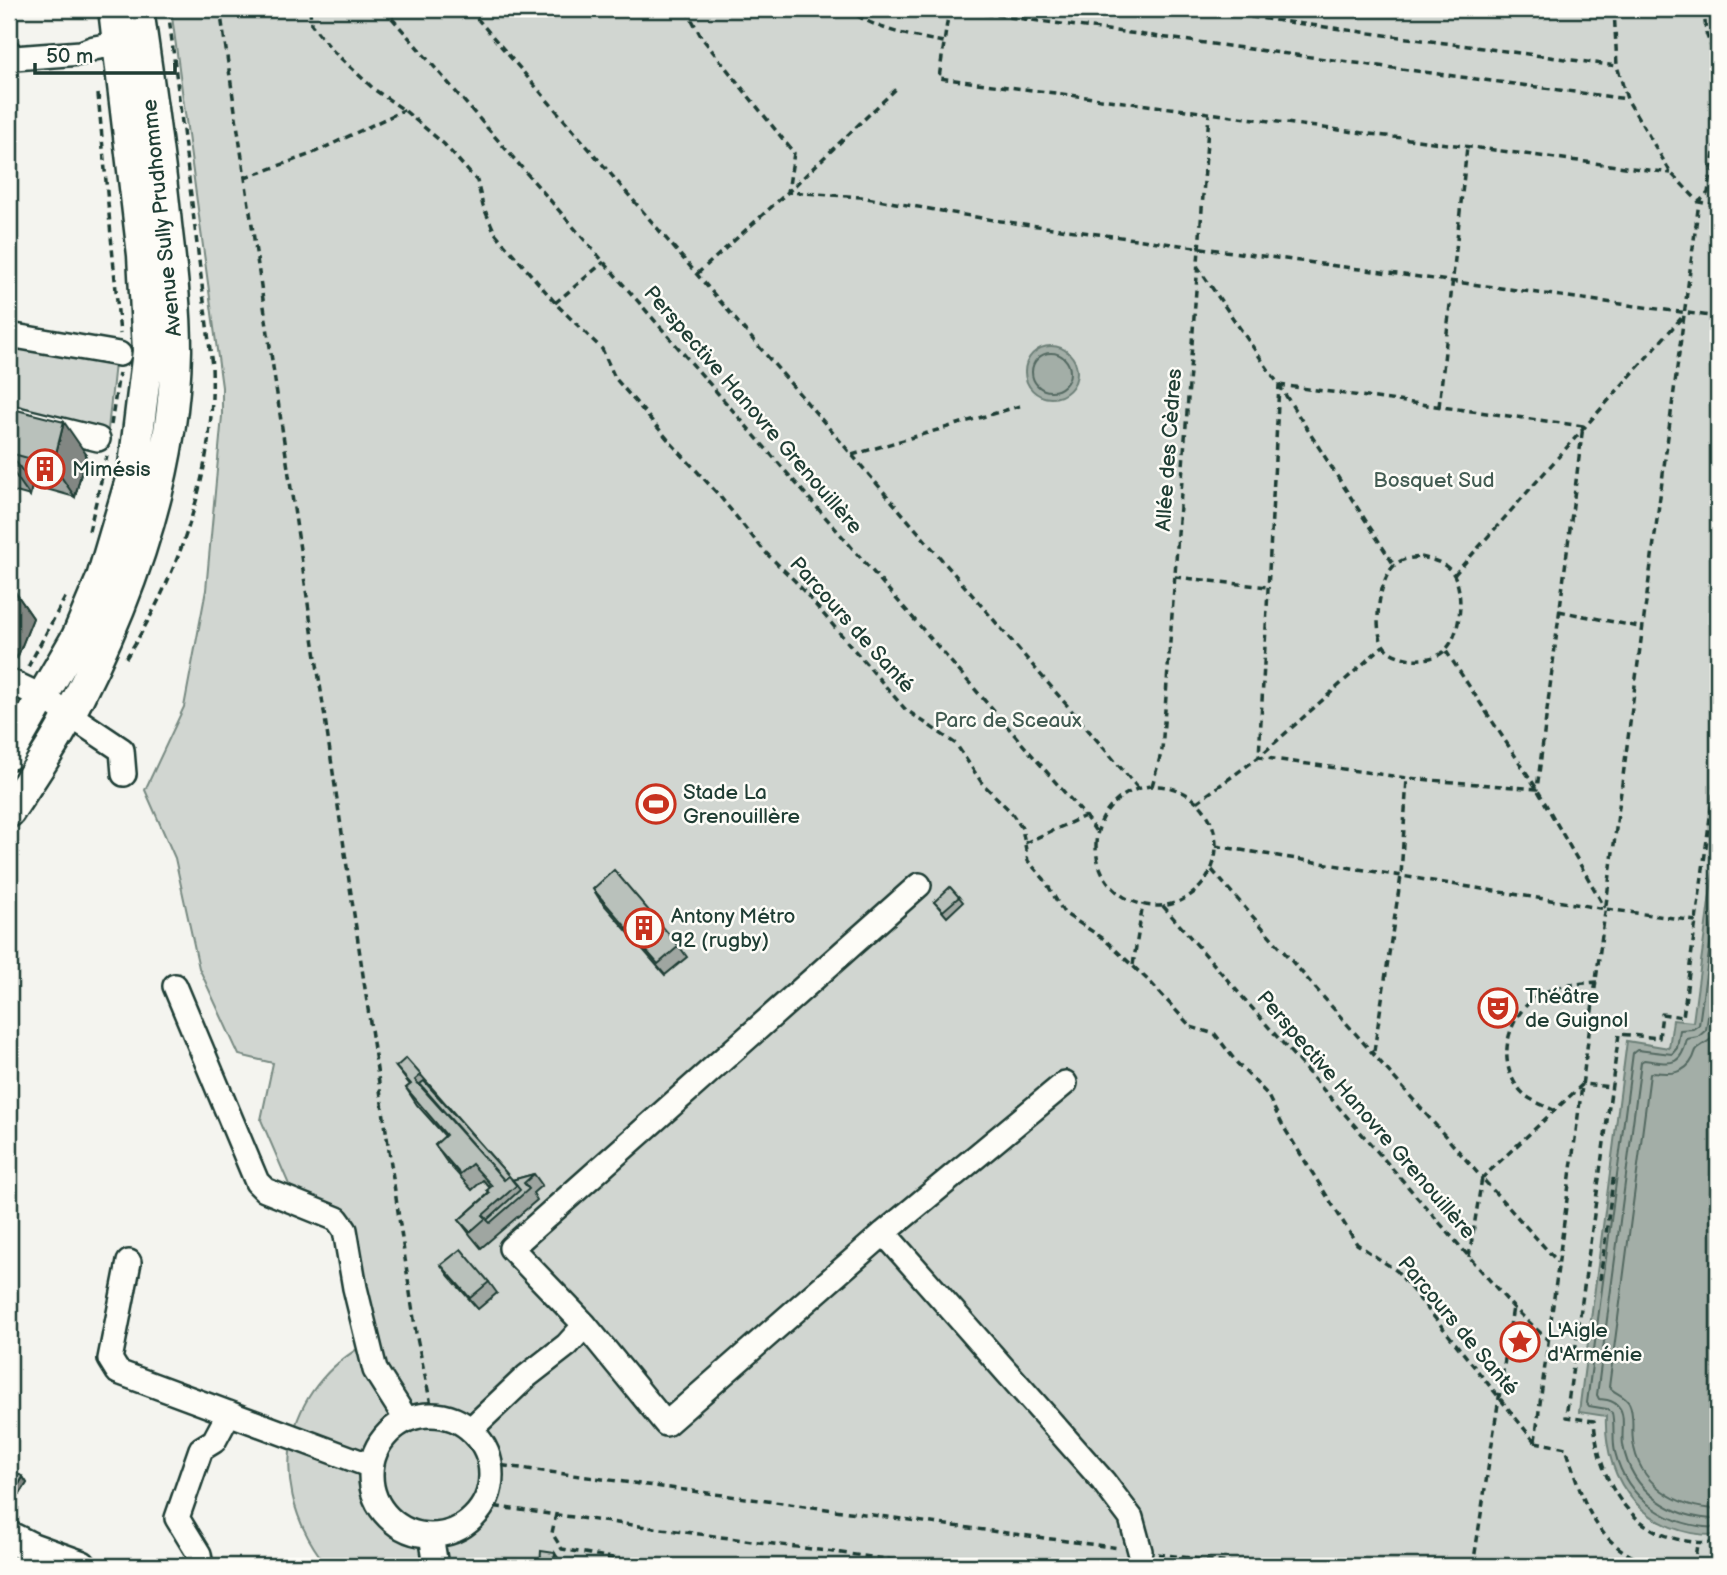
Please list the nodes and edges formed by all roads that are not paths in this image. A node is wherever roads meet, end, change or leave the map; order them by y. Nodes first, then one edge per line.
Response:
1 (114, 9) edge
2 (138, 9) edge
3 (118, 44) junction
4 (9, 52) edge
5 (9, 335) edge
6 (119, 354) dead end
7 (9, 417) edge
8 (98, 439) dead end
9 (9, 681) edge
10 (43, 696) junction
11 (69, 715) junction
12 (9, 754) edge
13 (124, 774) dead end
14 (9, 812) edge
15 (919, 885) dead end
16 (175, 986) dead end
17 (1065, 1083) dead end
18 (884, 1233) junction
19 (129, 1262) dead end
20 (585, 1325) junction
21 (229, 1413) junction
22 (399, 1423) junction
23 (471, 1429) junction
24 (370, 1466) junction
25 (431, 1535) junction
26 (9, 1537) edge
27 (1140, 1551) road end
28 (81, 1566) edge
29 (201, 1566) edge
30 (436, 1566) edge

1 - 3 main road, Avenue Sully Prudhomme
2 - 11 main road, Avenue Sully Prudhomme
3 - 4 street
3 - 10 main road, Avenue Sully Prudhomme
5 - 6 street
7 - 8 street
9 - 10 street
10 - 11 street
10 - 12 main road, Avenue Sully Prudhomme
11 - 13 street
11 - 14 main road, Avenue Sully Prudhomme
15 - 20 street
16 - 22 street
17 - 18 street
18 - 20 street
18 - 27 street
19 - 21 street
20 - 23 street
21 - 24 street
21 - 29 street
22 - 23 street
22 - 24 street
23 - 25 street
24 - 25 street
25 - 30 street
26 - 28 main road

